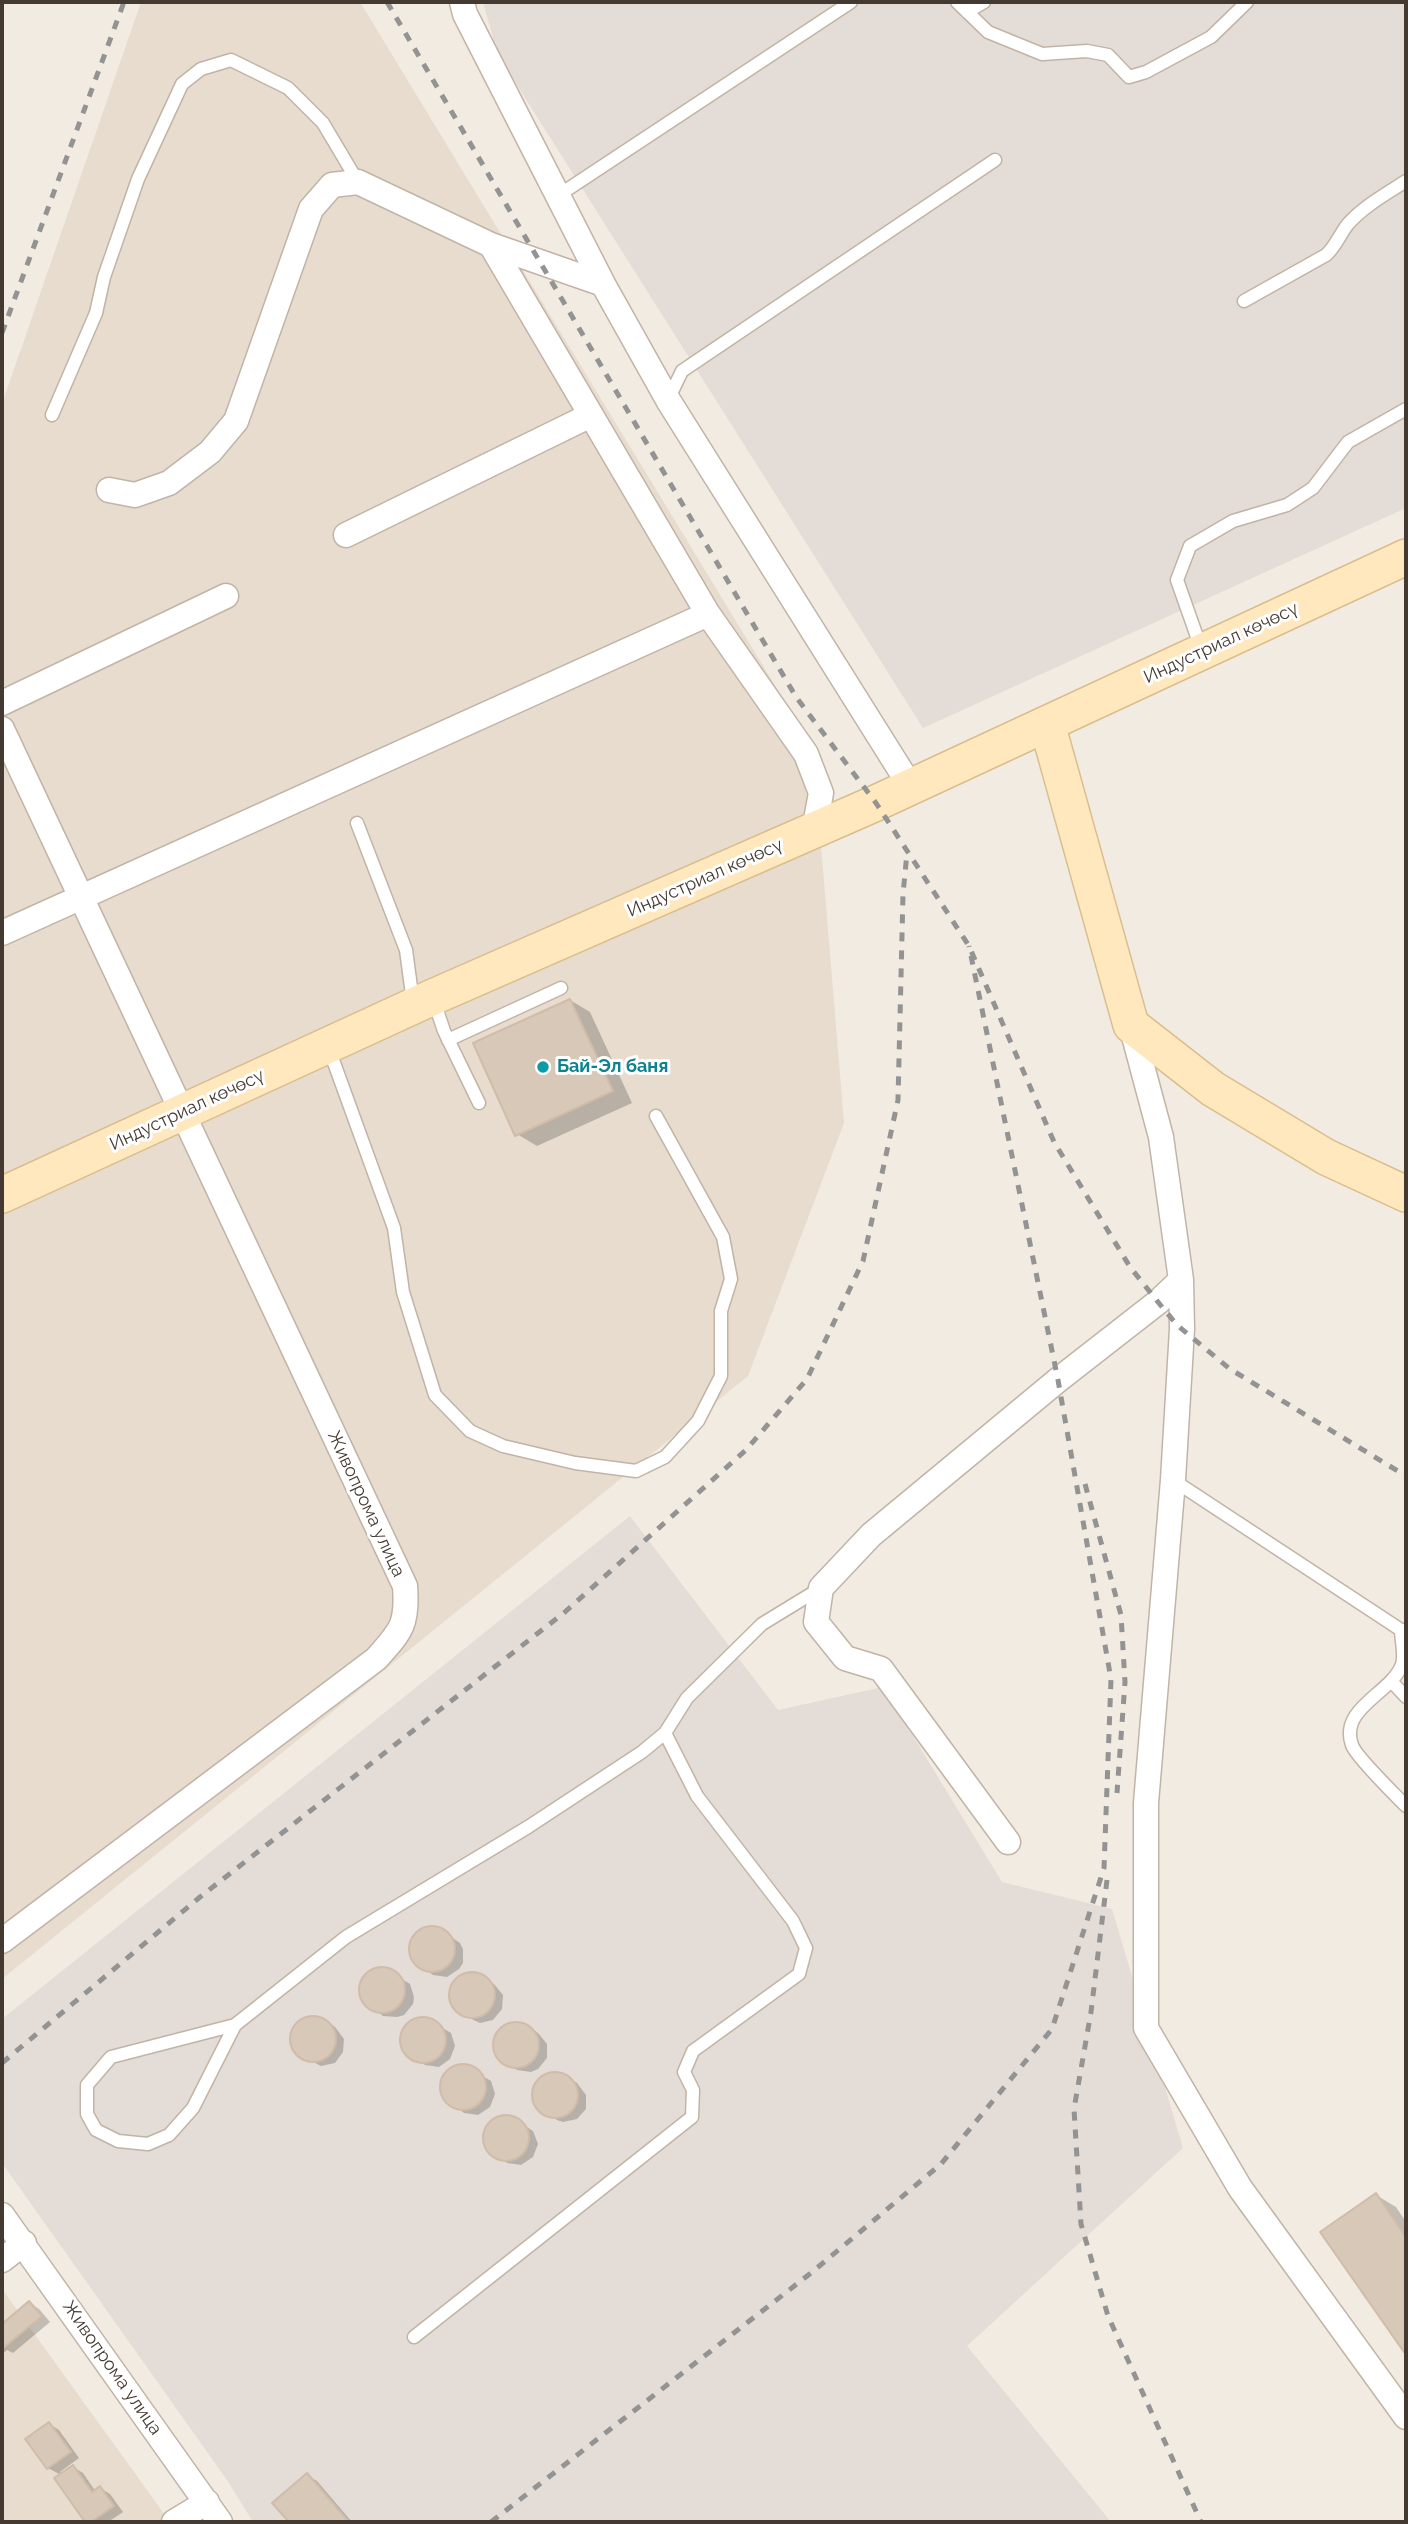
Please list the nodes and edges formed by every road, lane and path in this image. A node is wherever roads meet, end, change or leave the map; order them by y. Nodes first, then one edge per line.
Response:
1 (462, 2) edge
2 (851, 2) edge
3 (957, 2) edge
4 (984, 2) edge
5 (1247, 2) edge
6 (967, 12) junction
7 (995, 160) dead end
8 (1406, 181) edge
9 (358, 182) junction
10 (559, 195) junction
11 (491, 245) junction
12 (603, 284) junction
13 (1244, 301) dead end
14 (668, 400) junction
15 (1406, 409) edge
16 (52, 415) dead end
17 (592, 415) junction
18 (109, 490) dead end
19 (346, 535) dead end
20 (1406, 557) edge
21 (226, 596) dead end
22 (708, 614) junction
23 (1202, 652) junction
24 (2, 703) edge
25 (1047, 724) junction
26 (2, 729) edge
27 (911, 787) junction
28 (357, 823) dead end
29 (814, 831) junction
30 (80, 898) junction
31 (2, 933) edge
32 (561, 988) dead end
33 (423, 1002) junction
34 (1131, 1025) junction
35 (448, 1040) junction
36 (327, 1045) junction
37 (479, 1103) dead end
38 (181, 1112) junction
39 (656, 1116) dead end
40 (1406, 1194) edge
41 (2, 1195) edge
42 (1181, 1280) junction
43 (1173, 1480) junction
44 (821, 1588) junction
45 (1403, 1630) edge
46 (1392, 1682) junction
47 (1406, 1697) edge
48 (665, 1733) junction
49 (1406, 1806) edge
50 (1007, 1842) dead end
51 (2, 1941) edge
52 (235, 2025) junction
53 (2, 2215) edge
54 (24, 2243) junction
55 (2, 2260) edge
56 (414, 2337) dead end
57 (1406, 2417) edge
58 (214, 2512) edge
59 (174, 2522) edge

1 - 10 street
2 - 10 lane
3 - 6 lane
4 - 6 lane
5 - 6 lane
7 - 14 lane
8 - 13 lane
9 - 11 street
9 - 16 lane
9 - 18 street
10 - 12 street
11 - 12 street
11 - 17 street
12 - 14 street
14 - 27 street
15 - 23 lane
17 - 19 street
17 - 22 street
20 - 23 main road, Индустриал көчөсү
21 - 24 street
22 - 29 street
22 - 30 street
23 - 25 main road, Индустриал көчөсү
25 - 27 main road, Индустриал көчөсү
25 - 34 main road
26 - 30 street, Живопрома улица
27 - 29 main road, Индустриал көчөсү
28 - 33 lane
29 - 33 main road, Индустриал көчөсү
30 - 31 street
30 - 38 street, Живопрома улица
32 - 35 lane
33 - 35 lane
33 - 36 main road, Индустриал көчөсү
34 - 40 main road
34 - 42 street
35 - 37 lane
36 - 38 main road, Индустриал көчөсү
36 - 39 lane
38 - 41 main road, Индустриал көчөсү
38 - 51 street, Живопрома улица
42 - 43 street
42 - 44 street
43 - 45 lane
43 - 57 street
44 - 48 lane
44 - 50 street
45 - 46 lane
46 - 47 lane
46 - 49 lane
48 - 52 lane
48 - 56 lane
52 - 52 lane
53 - 54 street, Живопрома улица
54 - 55 street
54 - 58 street, Живопрома улица
58 - 59 street

